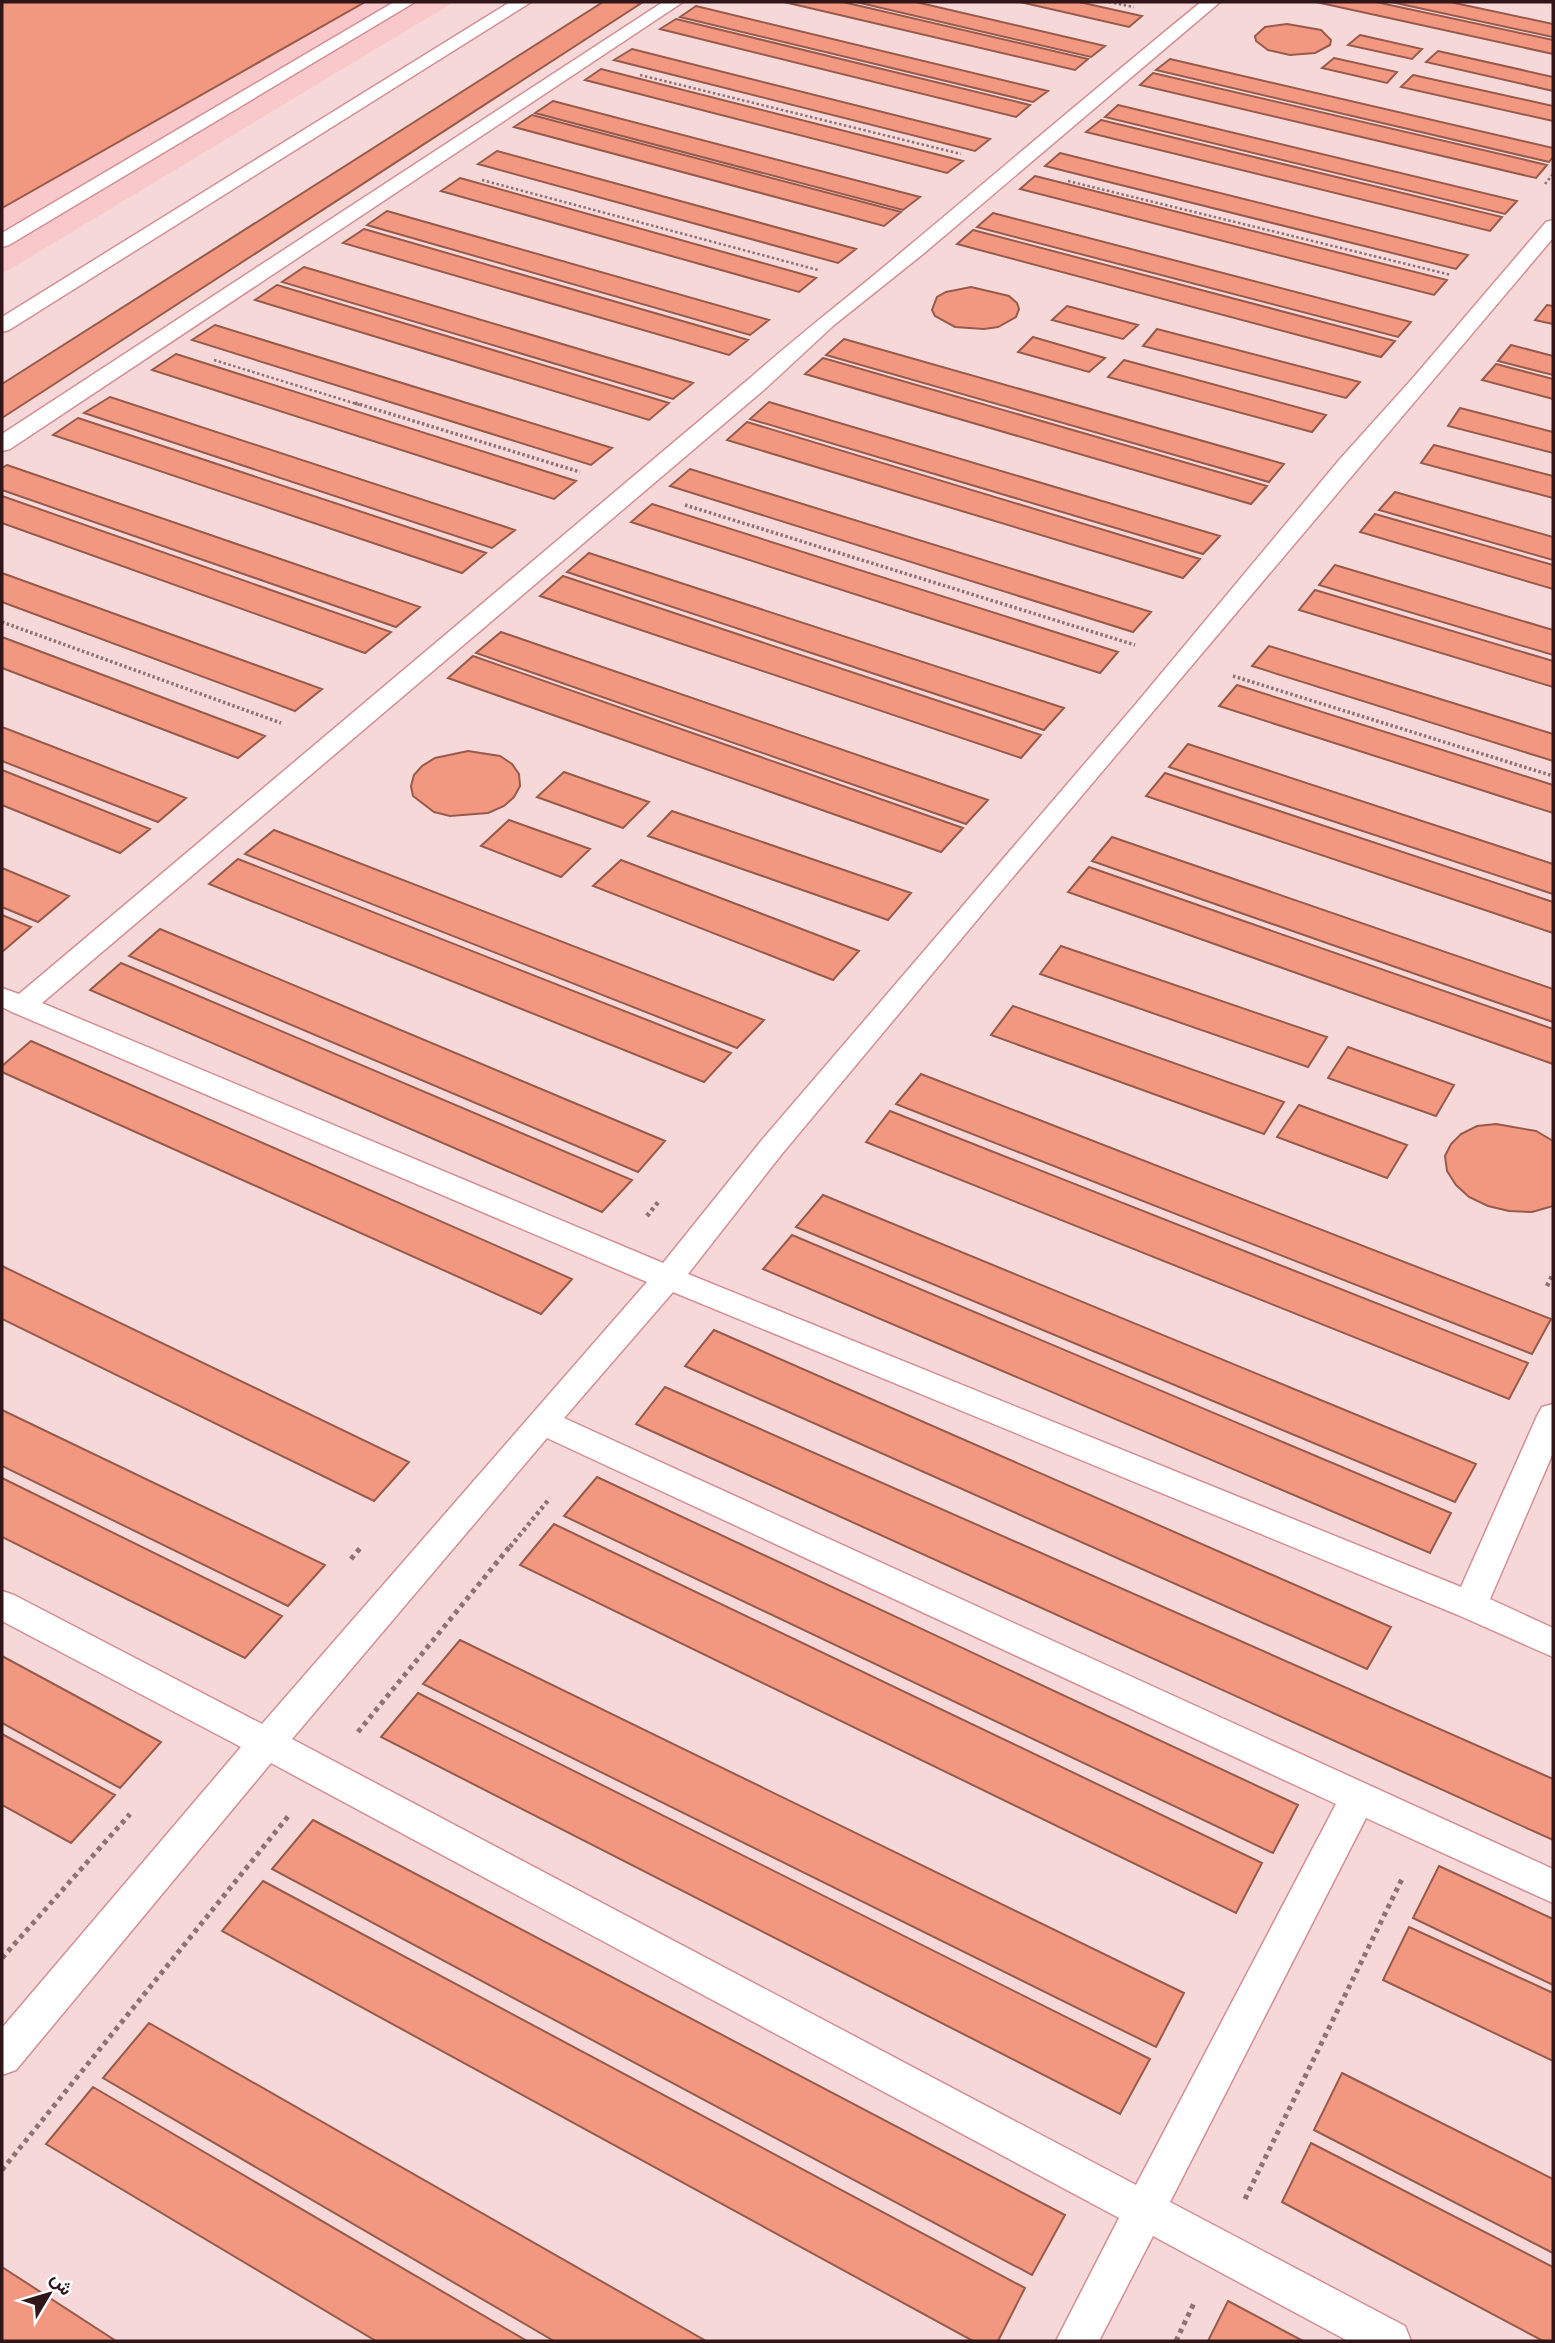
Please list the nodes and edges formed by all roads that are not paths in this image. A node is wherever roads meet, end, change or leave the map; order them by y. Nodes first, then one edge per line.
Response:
1 (406, 2) edge
2 (522, 2) edge
3 (674, 2) edge
4 (1211, 2) edge
5 (1553, 226) edge
6 (4, 237) edge
7 (2, 326) edge
8 (2, 444) edge
9 (12, 1002) edge
10 (668, 1278) junction
11 (1553, 1416) edge
12 (543, 1422) junction
13 (1544, 1458) edge
14 (2, 1605) edge
15 (1470, 1605) junction
16 (1553, 1643) edge
17 (267, 1745) junction
18 (1359, 1796) junction
19 (1553, 1887) edge
20 (2, 2057) edge
21 (1143, 2211) junction
22 (1077, 2341) edge
23 (1390, 2341) edge

1 - 6 lane
2 - 7 lane
3 - 8 lane
4 - 9 lane
5 - 10 lane
9 - 10 lane
10 - 12 lane
10 - 15 lane
11 - 13 lane
12 - 17 lane
12 - 18 lane
13 - 15 lane
14 - 17 lane
15 - 16 lane
17 - 20 lane
17 - 21 lane
18 - 19 lane
18 - 21 lane
21 - 22 lane
21 - 23 lane

